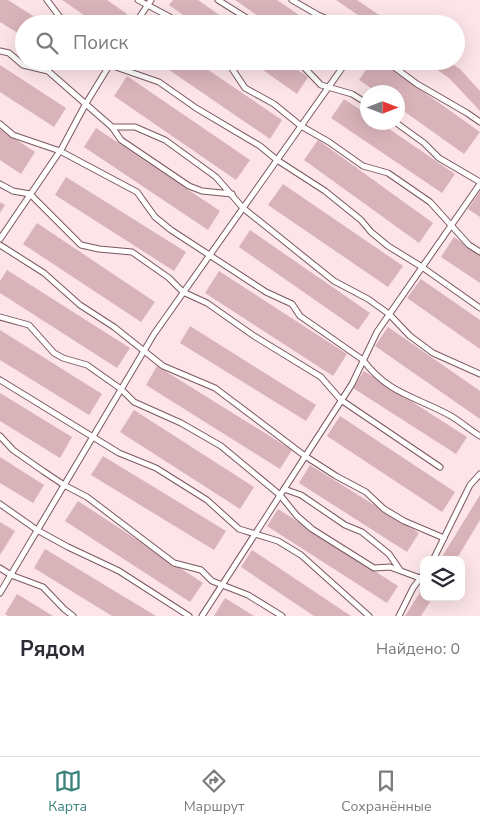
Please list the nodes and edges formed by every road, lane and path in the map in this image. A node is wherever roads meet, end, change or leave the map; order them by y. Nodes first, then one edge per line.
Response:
1 (48, 0) edge
2 (138, 0) edge
3 (218, 0) edge
4 (292, 0) edge
5 (149, 2) edge
6 (58, 15) edge
7 (141, 15) edge
8 (169, 15) edge
9 (242, 15) edge
10 (318, 15) edge
11 (0, 52) edge
12 (15, 58) edge
13 (44, 70) edge
14 (105, 70) edge
15 (127, 70) edge
16 (233, 70) edge
17 (307, 70) edge
18 (341, 70) edge
19 (398, 70) edge
20 (329, 87) junction
21 (360, 99) edge
22 (85, 105) junction
23 (480, 122) edge
24 (0, 124) edge
25 (301, 126) junction
26 (112, 127) junction
27 (405, 129) edge
28 (60, 151) junction
29 (277, 160) junction
30 (480, 183) edge
31 (0, 184) edge
32 (30, 194) junction
33 (232, 194) junction
34 (243, 208) junction
35 (450, 226) junction
36 (0, 239) edge
37 (0, 245) edge
38 (480, 252) edge
39 (210, 255) junction
40 (422, 267) junction
41 (184, 292) junction
42 (480, 308) edge
43 (389, 314) junction
44 (0, 317) edge
45 (144, 352) junction
46 (363, 360) junction
47 (480, 374) edge
48 (0, 380) edge
49 (121, 389) junction
50 (341, 400) junction
51 (0, 436) edge
52 (480, 436) edge
53 (92, 437) junction
54 (305, 456) junction
55 (440, 467) dead end
56 (480, 474) edge
57 (64, 485) junction
58 (284, 489) junction
59 (280, 495) junction
60 (0, 504) edge
61 (38, 530) junction
62 (254, 534) junction
63 (444, 538) junction
64 (434, 556) edge
65 (0, 568) edge
66 (400, 571) junction
67 (10, 575) junction
68 (420, 578) joint
69 (222, 585) junction
70 (0, 593) edge
71 (73, 616) edge
72 (190, 616) edge
73 (202, 616) edge
74 (282, 616) edge
75 (369, 616) edge
76 (399, 616) edge

1 - 6 lane
2 - 5 lane
3 - 9 lane
4 - 10 lane
5 - 7 lane
5 - 8 lane
11 - 12 lane
13 - 22 lane
14 - 22 lane
15 - 29 lane
16 - 25 lane
17 - 20 lane
18 - 20 lane
19 - 23 lane
20 - 21 lane
20 - 25 lane
22 - 26 lane
22 - 28 lane
24 - 28 lane
25 - 29 lane
25 - 35 lane
26 - 33 lane
26 - 33 lane
27 - 30 lane
28 - 32 lane
28 - 39 lane
29 - 34 lane
29 - 40 lane
30 - 35 lane
31 - 32 lane
32 - 36 lane
32 - 41 lane
33 - 34 lane
34 - 39 lane
34 - 43 lane
35 - 38 lane
35 - 40 lane
37 - 45 lane
39 - 41 lane
39 - 46 lane
40 - 42 lane
40 - 43 lane
41 - 45 lane
41 - 50 lane
43 - 46 lane
43 - 47 lane
44 - 49 lane
45 - 49 lane
45 - 54 lane
46 - 50 lane
46 - 52 lane
48 - 53 lane
49 - 53 lane
49 - 59 lane
50 - 54 lane
50 - 55 lane
51 - 57 lane
53 - 57 lane
53 - 62 lane
54 - 58 lane
54 - 63 lane
56 - 63 lane
57 - 61 lane
57 - 69 lane
58 - 59 lane
58 - 66 lane
59 - 62 lane
59 - 66 lane
60 - 61 lane
61 - 67 lane
61 - 72 lane
62 - 69 lane
62 - 75 lane
63 - 64 lane
65 - 67 lane
66 - 68 lane
67 - 70 lane
67 - 71 lane
68 - 76 lane
69 - 73 lane
69 - 74 lane

